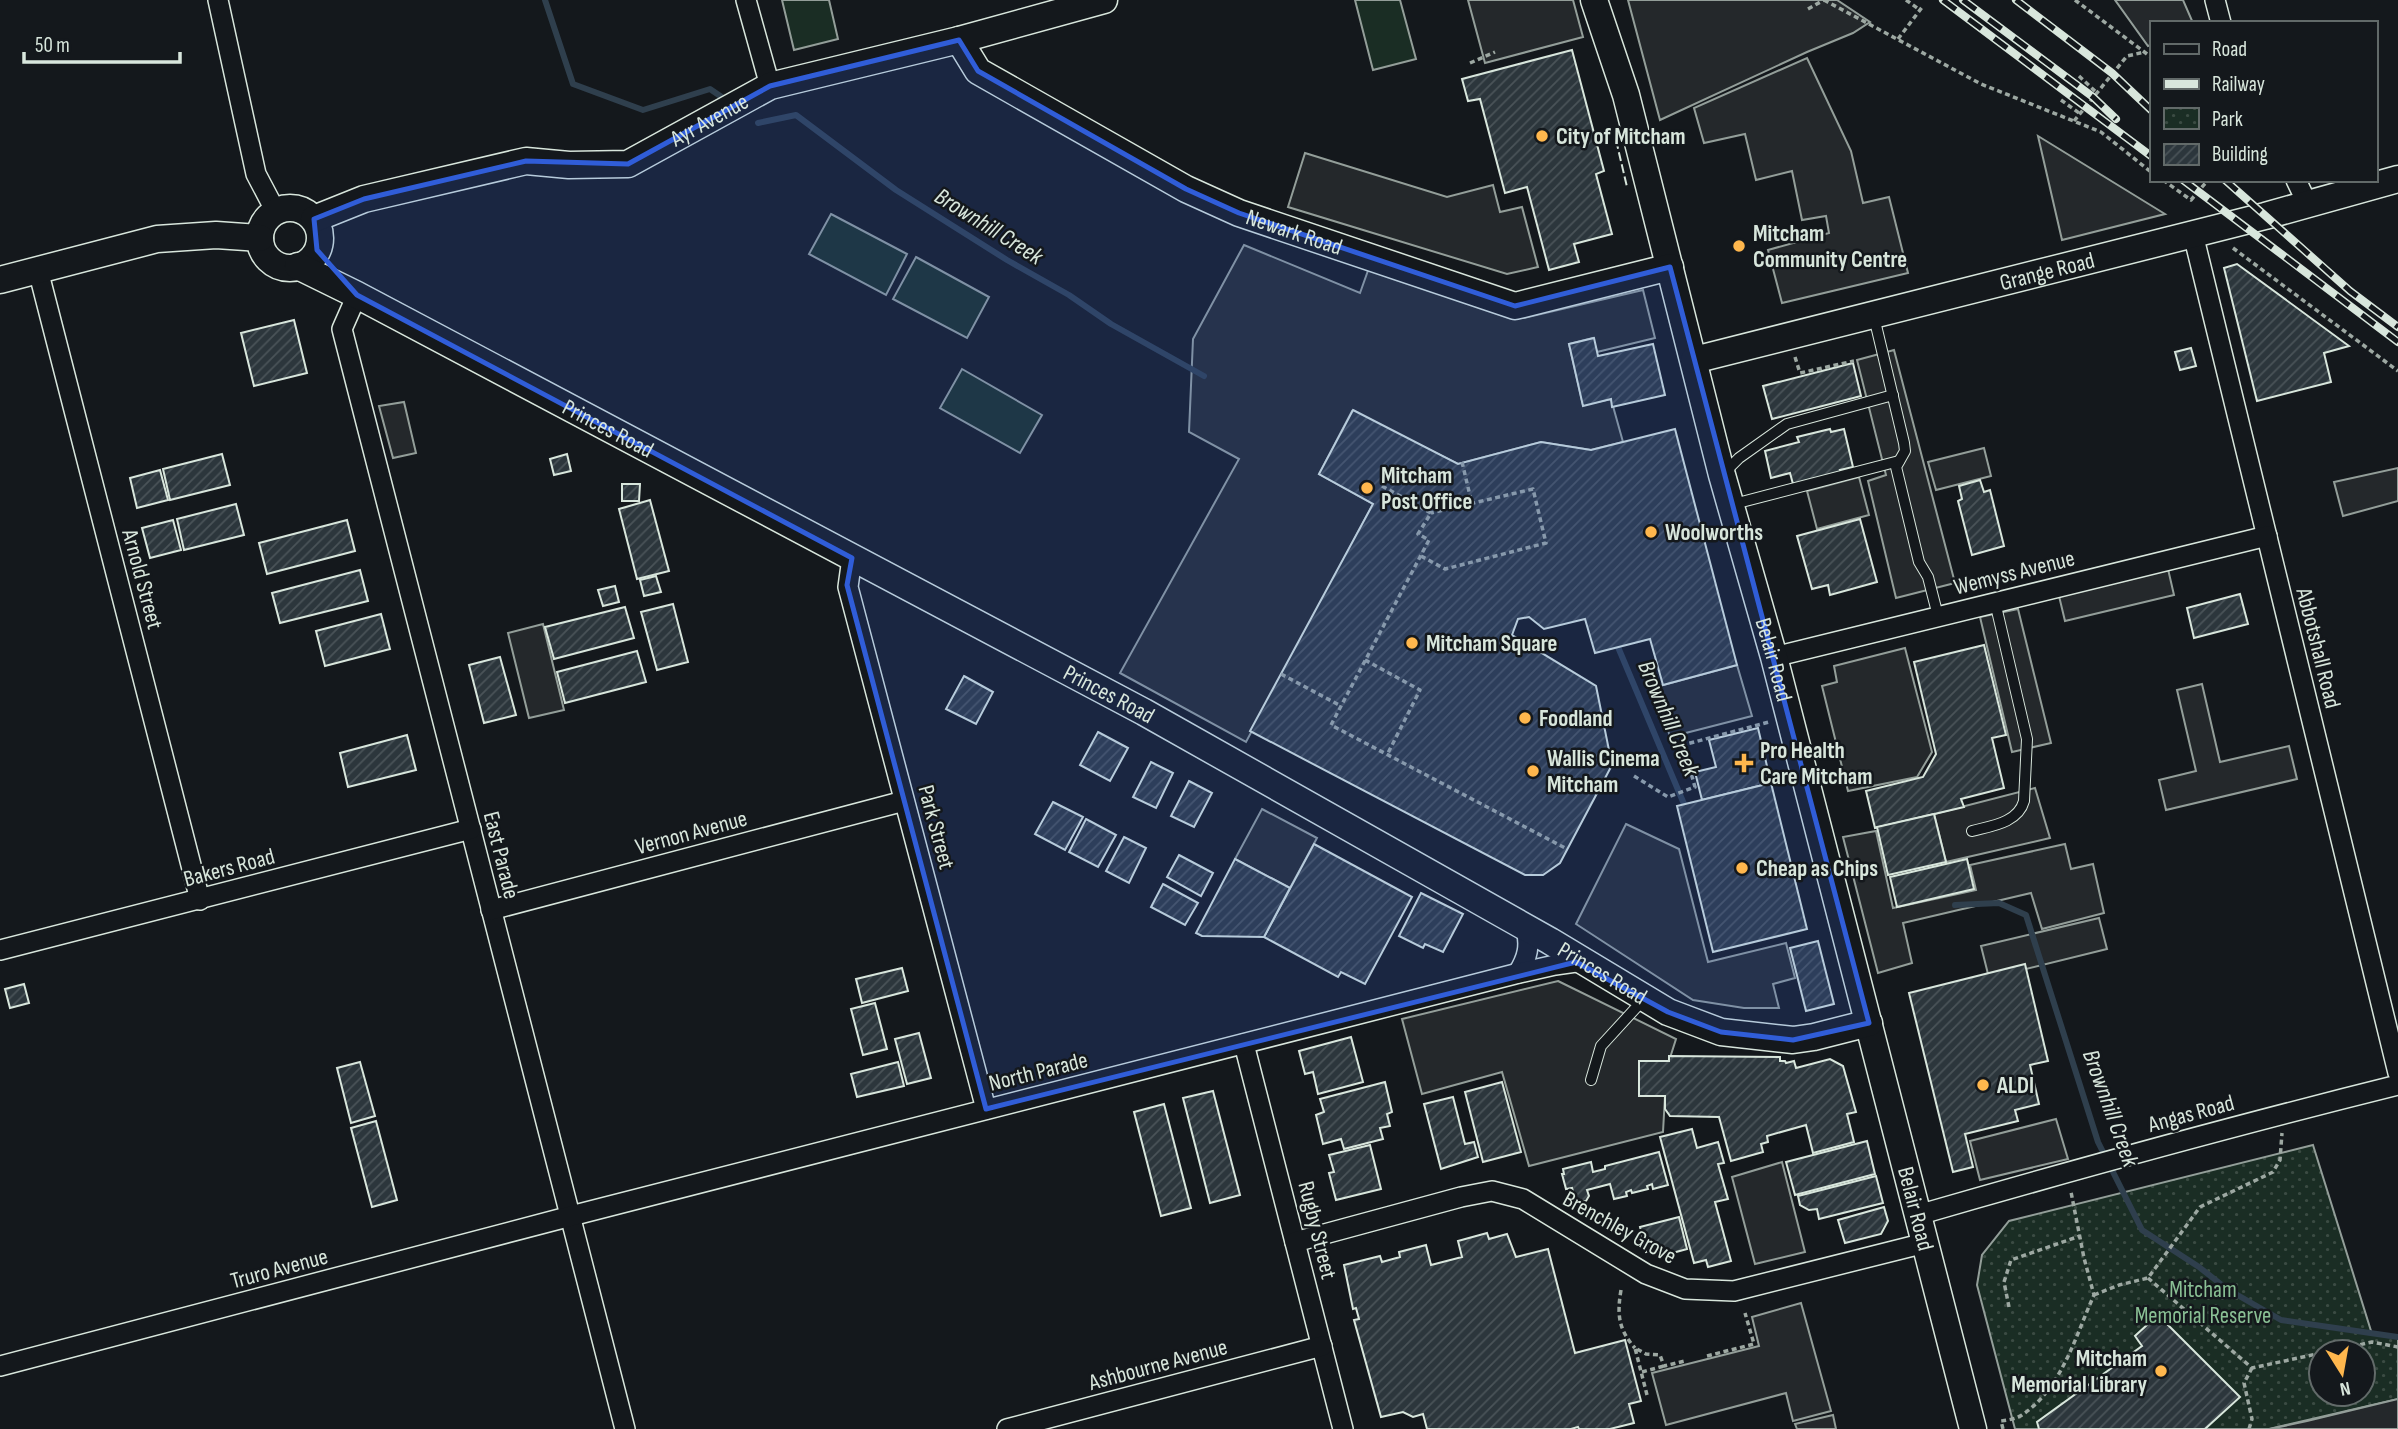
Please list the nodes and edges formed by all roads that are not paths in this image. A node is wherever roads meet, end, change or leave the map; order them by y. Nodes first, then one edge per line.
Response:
1 (218, 0) edge
2 (746, 0) edge
3 (1104, 0) edge
4 (1594, 0) edge
5 (1612, 0) edge
6 (2215, 0) edge
7 (2220, 21) edge
8 (959, 40) junction
9 (761, 91) junction
10 (1626, 95) junction
11 (2398, 179) edge
12 (2297, 182) edge
13 (2308, 205) junction
14 (276, 212) junction
15 (314, 219) junction
16 (2201, 232) junction
17 (260, 238) junction
18 (308, 258) junction
19 (1670, 267) junction
20 (38, 270) junction
21 (0, 280) edge
22 (357, 295) junction
23 (1874, 313) junction
24 (1694, 360) junction
25 (1893, 395) junction
26 (1899, 461) junction
27 (1722, 475) junction
28 (1730, 505) junction
29 (2267, 536) junction
30 (852, 558) junction
31 (1995, 602) junction
32 (1938, 616) junction
33 (1774, 657) junction
34 (905, 801) junction
35 (471, 829) junction
36 (1972, 831) dead end
37 (201, 900) junction
38 (491, 910) junction
39 (1526, 928) junction
40 (0, 950) edge
41 (1583, 961) junction
42 (1518, 973) junction
43 (1645, 999) junction
44 (1868, 1024) junction
45 (1244, 1044) junction
46 (2398, 1073) edge
47 (1591, 1080) dead end
48 (2398, 1085) edge
49 (986, 1109) junction
50 (1918, 1215) junction
51 (571, 1216) junction
52 (1295, 1241) junction
53 (1925, 1243) junction
54 (1322, 1346) junction
55 (0, 1366) edge
56 (625, 1429) edge
57 (1007, 1429) edge
58 (1343, 1429) edge
59 (1973, 1429) edge

1 - 14 street
2 - 9 street
3 - 8 street, Ayr Avenue
4 - 10 street, Belair Road
5 - 10 street, Belair Road
6 - 7 street
8 - 9 street, Ayr Avenue
8 - 19 street, Newark Road
9 - 15 street, Ayr Avenue
10 - 19 street, Belair Road
11 - 13 street, Grange Road
12 - 13 street
13 - 16 street, Grange Road
14 - 15 street
14 - 17 street
15 - 18 street
16 - 23 street, Grange Road
16 - 29 street, Abbotshall Road
17 - 18 street
17 - 20 street
18 - 22 street, Princes Road
19 - 24 street, Belair Road
20 - 21 street
20 - 37 street, Arnold Street
22 - 30 street, Princes Road
22 - 35 street, East Parade
23 - 24 street, Grange Road
23 - 25 lane
24 - 27 street, Belair Road
25 - 26 lane
25 - 27 lane
26 - 28 lane
26 - 32 lane
27 - 28 street, Belair Road
28 - 33 street, Belair Road
29 - 31 street, Wemyss Avenue
29 - 46 street, Abbotshall Road
30 - 34 street, Park Street
30 - 39 street, Princes Road
31 - 32 street, Wemyss Avenue
31 - 36 lane
32 - 33 street, Wemyss Avenue
33 - 44 street, Belair Road
34 - 38 street, Vernon Avenue
34 - 49 street, Park Street
35 - 37 street, Bakers Road
35 - 38 street, East Parade
37 - 40 street, Bakers Road
38 - 51 street, East Parade
39 - 41 street, Princes Road
39 - 42 street
41 - 42 street, North Parade
41 - 43 street, Princes Road
42 - 45 street, North Parade
43 - 44 street, Princes Road
43 - 47 lane
44 - 50 street, Belair Road
45 - 49 street, North Parade
45 - 52 street, Rugby Street
48 - 50 street, Angas Road
49 - 51 street, North Parade
50 - 53 street, Belair Road
51 - 55 street, Truro Avenue
51 - 56 street, East Parade
52 - 53 street, Brenchley Grove
52 - 54 street, Rugby Street
53 - 59 street, Belair Road
54 - 57 street, Ashbourne Avenue
54 - 58 street, Rugby Street

